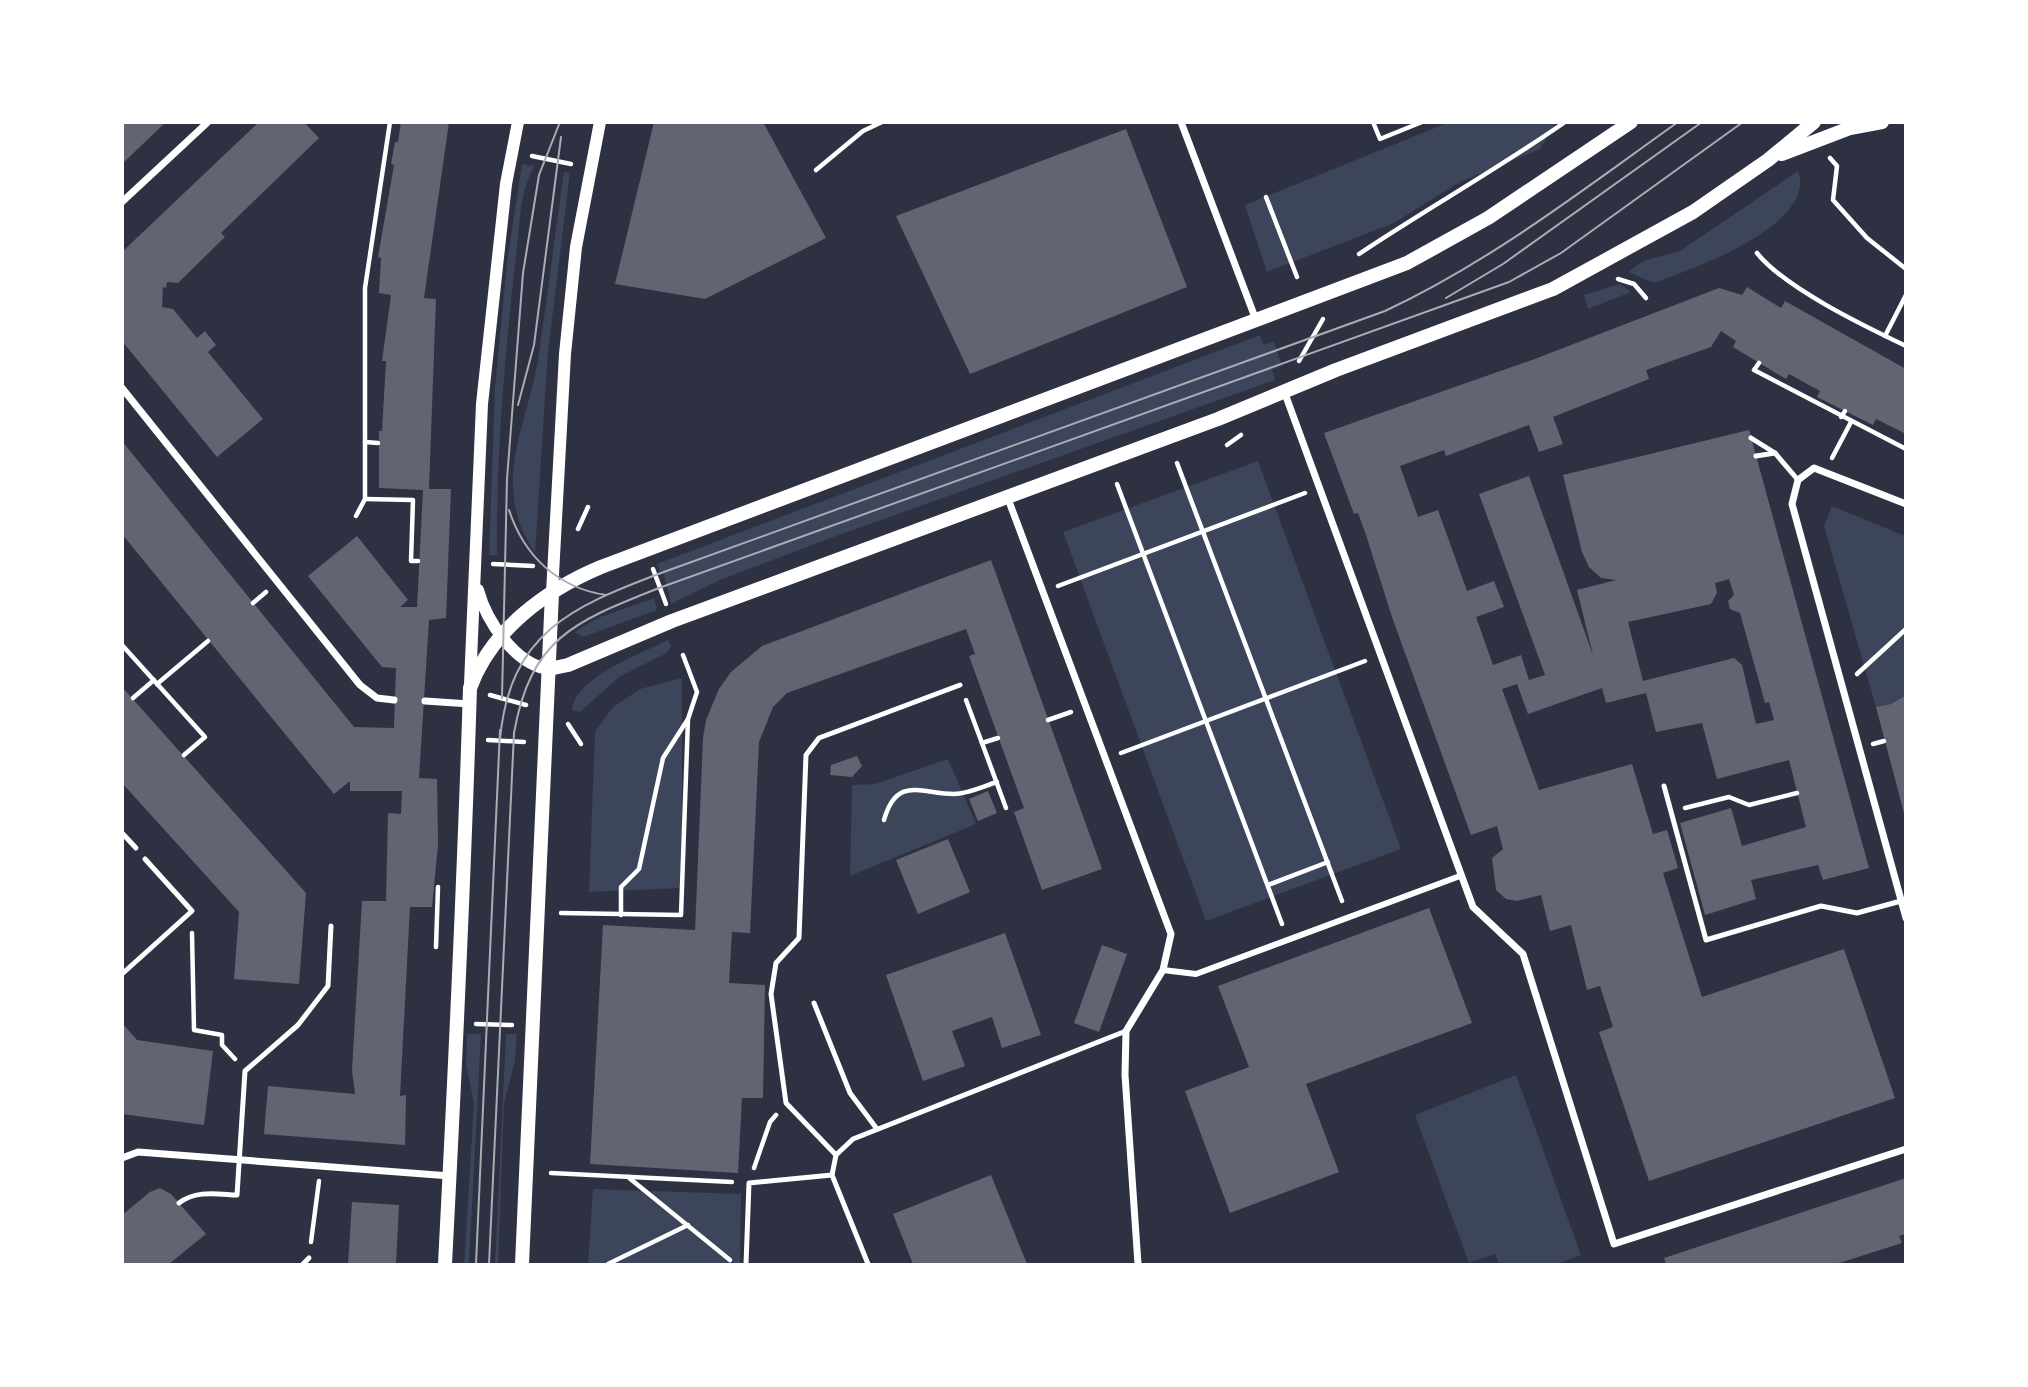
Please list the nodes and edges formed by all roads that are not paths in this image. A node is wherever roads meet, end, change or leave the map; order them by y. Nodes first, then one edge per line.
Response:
1 (208, 122) edge
2 (518, 122) edge
3 (600, 122) edge
4 (1181, 122) edge
5 (1631, 122) edge
6 (1814, 122) edge
7 (1882, 122) edge
8 (1768, 160) junction
9 (122, 202) edge
10 (1256, 320) junction
11 (122, 388) edge
12 (1284, 391) junction
13 (1751, 438) dead end
14 (1774, 453) junction
15 (1756, 456) dead end
16 (1798, 480) junction
17 (1007, 495) junction
18 (1906, 504) edge
19 (475, 572) junction
20 (552, 593) junction
21 (502, 635) junction
22 (549, 669) junction
23 (960, 685) road end
24 (470, 694) junction
25 (394, 700) dead end
26 (425, 701) dead end
27 (1664, 786) dead end
28 (122, 833) edge
29 (136, 848) dead end
30 (145, 859) dead end
31 (1460, 876) junction
32 (1901, 901) junction
33 (1906, 918) edge
34 (331, 926) dead end
35 (1163, 970) junction
36 (122, 974) edge
37 (814, 1003) dead end
38 (1126, 1031) junction
39 (877, 1129) junction
40 (1906, 1149) edge
41 (836, 1154) junction
42 (122, 1158) edge
43 (239, 1160) junction
44 (832, 1175) junction
45 (450, 1176) junction
46 (179, 1203) dead end
47 (309, 1258) road end
48 (303, 1265) edge
49 (444, 1265) edge
50 (522, 1265) edge
51 (747, 1265) edge
52 (868, 1265) edge
53 (1138, 1265) edge

1 - 9 street
2 - 19 street
3 - 20 street
4 - 10 street
5 - 10 main road
6 - 8 main road
7 - 8 main road
8 - 12 main road
10 - 20 main road
11 - 25 street
12 - 17 main road
12 - 31 street
13 - 14 lane
14 - 15 lane
14 - 16 lane
16 - 18 street
16 - 32 street
17 - 22 main road
17 - 35 street
19 - 21 street
19 - 24 street
20 - 21 main road
20 - 22 main road
21 - 22 street
21 - 24 main road
22 - 50 main road
23 - 41 lane
24 - 26 street
24 - 45 main road
27 - 32 lane
28 - 29 lane
30 - 36 lane
31 - 35 street
31 - 40 street
32 - 33 street
34 - 43 lane
35 - 38 street
37 - 39 lane
38 - 39 lane
38 - 53 street
39 - 41 lane
41 - 44 lane
42 - 43 street
43 - 45 street
43 - 46 lane
44 - 51 lane
44 - 52 lane
45 - 49 main road
47 - 48 lane

